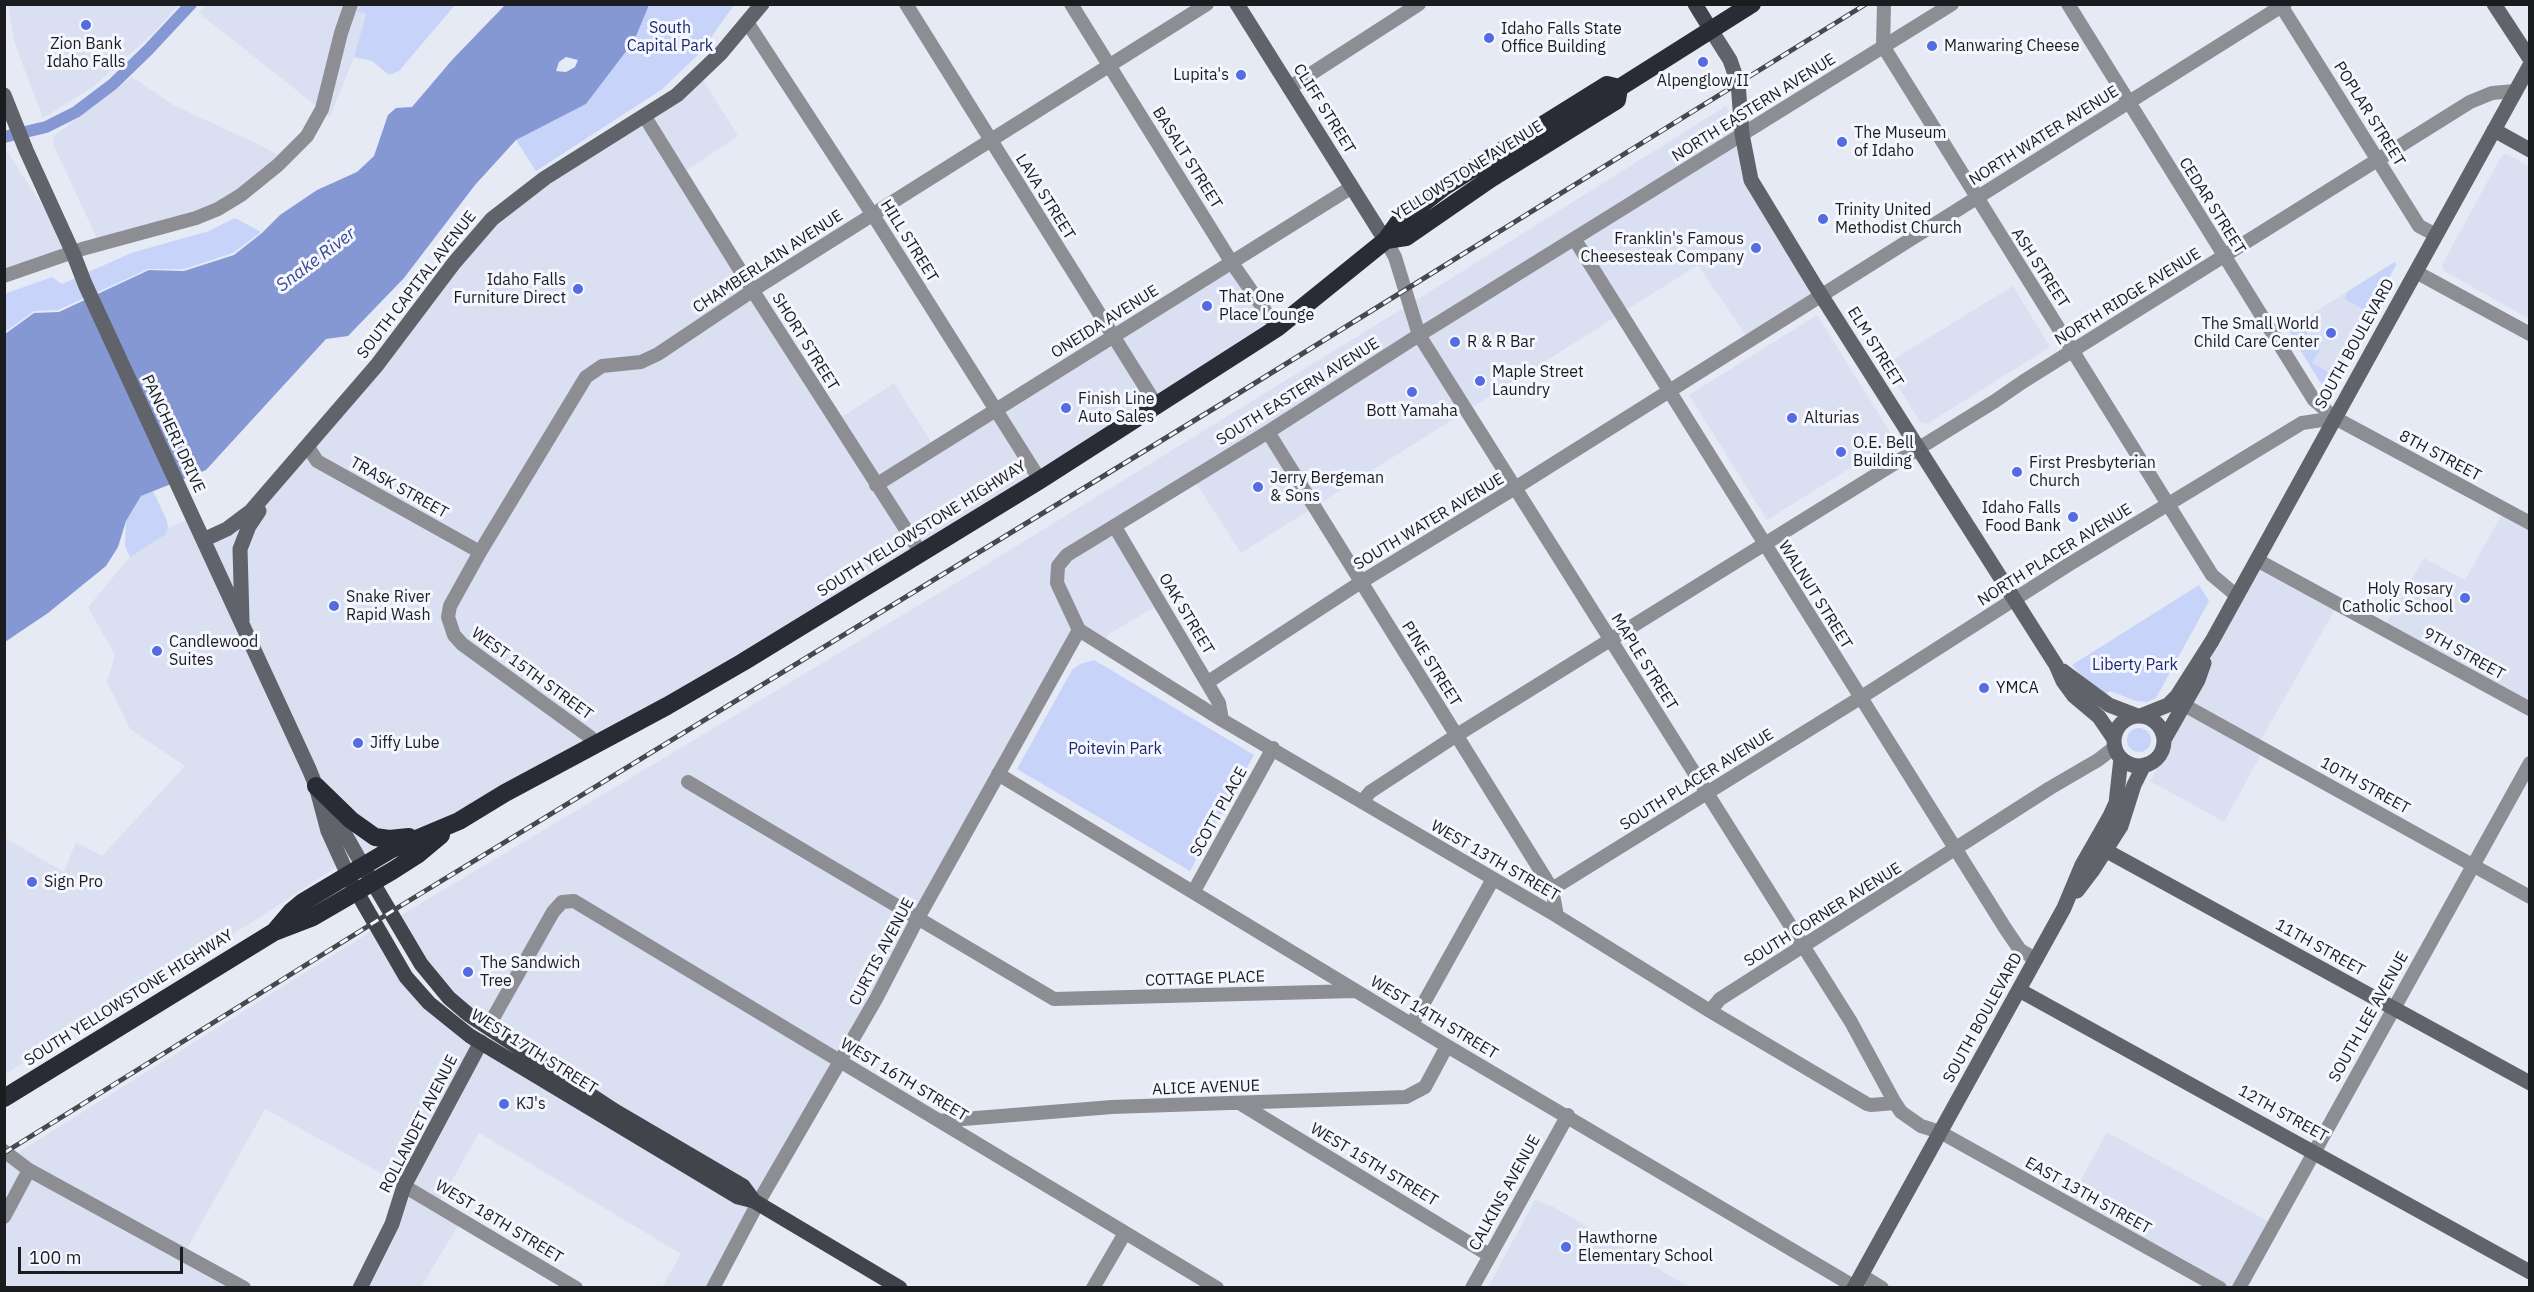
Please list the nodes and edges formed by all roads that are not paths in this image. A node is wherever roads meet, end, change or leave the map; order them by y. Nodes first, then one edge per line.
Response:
1 (351, 4) edge
2 (762, 4) edge
3 (906, 4) edge
4 (1071, 4) edge
5 (1207, 4) edge
6 (1237, 4) edge
7 (1419, 4) edge
8 (1695, 4) edge
9 (1752, 4) edge
10 (1884, 4) edge
11 (1952, 4) edge
12 (2068, 4) edge
13 (2494, 4) edge
14 (2282, 5) edge
15 (747, 21) junction
16 (1711, 30) junction
17 (1883, 46) junction
18 (2529, 59) edge
19 (2529, 65) edge
20 (1109, 66) junction
21 (1289, 88) junction
22 (2515, 91) junction
23 (4, 95) edge
24 (2129, 104) junction
25 (645, 117) junction
26 (2494, 130) junction
27 (1742, 134) junction
28 (990, 140) junction
29 (2529, 150) edge
30 (2378, 160) junction
31 (1352, 187) junction
32 (1976, 198) junction
33 (873, 214) junction
34 (2436, 235) junction
35 (1383, 236) junction
36 (1575, 240) junction
37 (78, 251) junction
38 (2224, 256) junction
39 (1232, 263) junction
40 (2416, 272) junction
41 (4, 276) edge
42 (753, 291) junction
43 (1821, 296) junction
44 (1277, 328) junction
45 (2529, 333) edge
46 (1419, 335) junction
47 (1113, 336) junction
48 (2072, 351) junction
49 (1668, 390) junction
50 (1157, 406) junction
51 (996, 409) junction
52 (2335, 418) junction
53 (1268, 432) junction
54 (308, 447) junction
55 (1917, 448) junction
56 (294, 464) junction
57 (1040, 480) junction
58 (876, 486) junction
59 (1515, 488) junction
60 (2167, 504) junction
61 (2529, 523) edge
62 (1115, 527) junction
63 (203, 540) junction
64 (1764, 544) junction
65 (480, 552) junction
66 (921, 553) junction
67 (2257, 560) junction
68 (1362, 582) junction
69 (2237, 596) junction
70 (2013, 600) junction
71 (450, 628) joint
72 (243, 629) junction
73 (1079, 630) junction
74 (1611, 640) junction
75 (2212, 641) junction
76 (2056, 665) junction
77 (1208, 682) junction
78 (1860, 698) junction
79 (2184, 705) junction
80 (2529, 708) edge
81 (2139, 715) junction
82 (1222, 720) junction
83 (1457, 735) junction
84 (2165, 738) junction
85 (595, 746) junction
86 (1274, 748) junction
87 (2116, 748) junction
88 (2529, 763) edge
89 (2144, 765) junction
90 (998, 774) junction
91 (688, 782) dead end
92 (316, 786) junction
93 (1707, 794) junction
94 (1362, 802) junction
95 (459, 821) junction
96 (2100, 847) junction
97 (1956, 850) junction
98 (2472, 864) junction
99 (356, 871) junction
100 (1493, 879) junction
101 (364, 887) junction
102 (1552, 889) junction
103 (1194, 891) junction
104 (2529, 897) edge
105 (1557, 916) junction
106 (918, 918) junction
107 (274, 932) junction
108 (1803, 946) junction
109 (2036, 959) junction
110 (2019, 990) junction
111 (1356, 991) junction
112 (427, 1000) junction
113 (2393, 1009) junction
114 (1710, 1011) junction
115 (1412, 1024) junction
116 (488, 1027) junction
117 (481, 1042) junction
118 (1447, 1046) junction
119 (840, 1060) junction
120 (566, 1078) junction
121 (2529, 1083) edge
122 (4, 1098) edge
123 (1895, 1103) junction
124 (1241, 1104) junction
125 (1568, 1115) junction
126 (939, 1121) junction
127 (1940, 1132) junction
128 (4, 1151) edge
129 (2315, 1152) junction
130 (29, 1170) junction
131 (404, 1186) junction
132 (756, 1202) junction
133 (4, 1217) edge
134 (1125, 1233) junction
135 (1489, 1255) junction
136 (2529, 1272) edge
137 (1857, 1283) edge
138 (244, 1287) edge
139 (360, 1287) edge
140 (576, 1287) edge
141 (713, 1287) edge
142 (900, 1287) edge
143 (1093, 1287) edge
144 (1217, 1287) edge
145 (1472, 1287) edge
146 (1882, 1287) edge
147 (2220, 1287) edge
148 (2239, 1287) edge

1 - 37 street
2 - 15 street, SOUTH CAPITAL AVENUE
3 - 28 street, LAVA STREET
4 - 20 street, BASALT STREET
5 - 20 street, CHAMBERLAIN AVENUE
6 - 21 street, CLIFF STREET
7 - 21 street
8 - 16 main road
9 - 16 highway, YELLOWSTONE AVENUE
10 - 17 street
11 - 17 street, NORTH EASTERN AVENUE
12 - 24 street, CEDAR STREET
13 - 18 street
14 - 24 street, NORTH WATER AVENUE
14 - 30 street, POPLAR STREET
15 - 25 street, SOUTH CAPITAL AVENUE
15 - 33 street, HILL STREET
16 - 27 street, ELM STREET
16 - 35 highway, YELLOWSTONE AVENUE
17 - 27 street, NORTH EASTERN AVENUE
17 - 32 street, ASH STREET
19 - 22 street, SOUTH BOULEVARD
20 - 28 street, CHAMBERLAIN AVENUE
20 - 39 street, BASALT STREET
21 - 31 street, CLIFF STREET
22 - 26 street, SOUTH BOULEVARD
22 - 30 street, NORTH RIDGE AVENUE
23 - 37 street, PANCHERI DRIVE
24 - 32 street, NORTH WATER AVENUE
24 - 38 street, CEDAR STREET
25 - 42 street, SHORT STREET
25 - 54 street, SOUTH CAPITAL AVENUE
26 - 29 street
26 - 34 street, SOUTH BOULEVARD
27 - 36 street, NORTH EASTERN AVENUE
27 - 43 street, ELM STREET
28 - 33 street, CHAMBERLAIN AVENUE
28 - 47 street, LAVA STREET
30 - 34 street, POPLAR STREET
30 - 38 street, NORTH RIDGE AVENUE
31 - 35 street, CLIFF STREET
31 - 39 street, ONEIDA AVENUE
32 - 43 street, NORTH WATER AVENUE
32 - 48 street, ASH STREET
33 - 42 street, CHAMBERLAIN AVENUE
33 - 51 street, HILL STREET
34 - 40 street, SOUTH BOULEVARD
35 - 44 highway, SOUTH YELLOWSTONE HIGHWAY
35 - 46 street, MAPLE STREET
36 - 46 street, SOUTH EASTERN AVENUE
36 - 49 street, WALNUT STREET
37 - 41 street
37 - 63 street, PANCHERI DRIVE
38 - 48 street, NORTH RIDGE AVENUE
38 - 52 street, CEDAR STREET
39 - 44 street, BASALT STREET
39 - 47 street, ONEIDA AVENUE
40 - 45 street
40 - 52 street, SOUTH BOULEVARD
42 - 58 street, SHORT STREET
42 - 65 street, CHAMBERLAIN AVENUE
43 - 49 street, NORTH WATER AVENUE
43 - 55 street, ELM STREET
44 - 50 highway, SOUTH YELLOWSTONE HIGHWAY
46 - 53 street, SOUTH EASTERN AVENUE
46 - 59 street, MAPLE STREET
47 - 50 street, LAVA STREET
47 - 51 street, ONEIDA AVENUE
48 - 55 street, NORTH RIDGE AVENUE
48 - 60 street, ASH STREET
49 - 59 street, SOUTH WATER AVENUE
49 - 64 street, WALNUT STREET
50 - 57 highway, SOUTH YELLOWSTONE HIGHWAY
51 - 57 street, HILL STREET
51 - 58 street, ONEIDA AVENUE
52 - 60 street, NORTH PLACER AVENUE
52 - 61 street, 8TH STREET
52 - 67 street, SOUTH BOULEVARD
53 - 62 street, SOUTH EASTERN AVENUE
53 - 68 street, PINE STREET
54 - 56 street, SOUTH CAPITAL AVENUE
54 - 65 street, TRASK STREET
55 - 64 street, NORTH RIDGE AVENUE
55 - 70 street, ELM STREET
56 - 63 street, SOUTH CAPITAL AVENUE
56 - 72 street
57 - 66 highway, SOUTH YELLOWSTONE HIGHWAY
58 - 66 street, SHORT STREET
59 - 68 street, SOUTH WATER AVENUE
59 - 74 street, MAPLE STREET
60 - 69 street, ASH STREET
60 - 70 street, NORTH PLACER AVENUE
62 - 73 street, SOUTH EASTERN AVENUE
62 - 77 street, OAK STREET
63 - 72 street, PANCHERI DRIVE
64 - 74 street, NORTH RIDGE AVENUE
64 - 78 street, WALNUT STREET
65 - 71 street, CHAMBERLAIN AVENUE
66 - 85 highway, SOUTH YELLOWSTONE HIGHWAY
67 - 69 street, SOUTH BOULEVARD
67 - 80 street, 9TH STREET
68 - 77 street, SOUTH WATER AVENUE
68 - 83 street, PINE STREET
69 - 75 street, SOUTH BOULEVARD
70 - 76 street, ELM STREET
70 - 78 street, NORTH PLACER AVENUE
71 - 85 street, WEST 15TH STREET
72 - 92 street, PANCHERI DRIVE
73 - 82 street, WEST 13TH STREET
73 - 90 street, CURTIS AVENUE
74 - 83 street, NORTH RIDGE AVENUE
74 - 93 street, MAPLE STREET
75 - 79 street, SOUTH BOULEVARD
75 - 81 street, SOUTH BOULEVARD
76 - 81 street, ELM STREET
76 - 87 street, ELM STREET
77 - 82 street, OAK STREET
78 - 93 street, SOUTH PLACER AVENUE
78 - 97 street, WALNUT STREET
79 - 84 street, SOUTH BOULEVARD
79 - 98 street, 10TH STREET
81 - 84 street
81 - 87 street
82 - 86 street, WEST 13TH STREET
83 - 94 street, NORTH RIDGE AVENUE
83 - 102 street, PINE STREET
84 - 89 street
85 - 95 highway, SOUTH YELLOWSTONE HIGHWAY
86 - 94 street, WEST 13TH STREET
86 - 103 street, SCOTT PLACE
87 - 89 street
87 - 96 street, SOUTH BOULEVARD
87 - 97 street, SOUTH CORNER AVENUE
88 - 98 street, SOUTH LEE AVENUE
89 - 96 street
90 - 103 street, WEST 14TH STREET
90 - 106 street, CURTIS AVENUE
91 - 106 street
92 - 95 highway
92 - 99 street, PANCHERI DRIVE
93 - 102 street, SOUTH PLACER AVENUE
93 - 108 street, MAPLE STREET
94 - 100 street, WEST 13TH STREET
95 - 99 highway, SOUTH YELLOWSTONE HIGHWAY
95 - 101 highway, SOUTH YELLOWSTONE HIGHWAY
96 - 109 street, SOUTH BOULEVARD
96 - 113 street, 11TH STREET
97 - 108 street, SOUTH CORNER AVENUE
97 - 109 street, WALNUT STREET
98 - 104 street, 10TH STREET
98 - 113 street, SOUTH LEE AVENUE
99 - 101 main road, WEST 17TH STREET
99 - 107 highway, SOUTH YELLOWSTONE HIGHWAY
100 - 105 street, WEST 13TH STREET
100 - 115 street
101 - 107 highway, SOUTH YELLOWSTONE HIGHWAY
101 - 112 main road, WEST 17TH STREET
101 - 116 main road, WEST 17TH STREET
102 - 105 street, PINE STREET
103 - 111 street, WEST 14TH STREET
105 - 114 street, WEST 13TH STREET
106 - 111 street, COTTAGE PLACE
106 - 119 street, CURTIS AVENUE
107 - 122 highway, SOUTH YELLOWSTONE HIGHWAY
108 - 114 street, SOUTH CORNER AVENUE
108 - 123 street, MAPLE STREET
109 - 110 street, SOUTH BOULEVARD
110 - 127 street, SOUTH BOULEVARD
110 - 129 street, 12TH STREET
111 - 115 street, WEST 14TH STREET
112 - 116 main road
112 - 117 main road, WEST 17TH STREET
113 - 121 street, 11TH STREET
113 - 129 street, SOUTH LEE AVENUE
114 - 123 street, WEST 13TH STREET
115 - 118 street, WEST 14TH STREET
116 - 119 street, WEST 16TH STREET
116 - 120 main road, WEST 17TH STREET
117 - 120 main road
117 - 131 street, ROLLANDET AVENUE
117 - 132 main road, WEST 17TH STREET
118 - 124 street, ALICE AVENUE
118 - 125 street, WEST 14TH STREET
119 - 126 street, WEST 16TH STREET
119 - 132 street, CURTIS AVENUE
120 - 132 main road, WEST 17TH STREET
123 - 127 street
124 - 126 street, ALICE AVENUE
124 - 135 street, WEST 15TH STREET
125 - 135 street, CALKINS AVENUE
125 - 137 street, WEST 14TH STREET
126 - 134 street, WEST 16TH STREET
127 - 137 street, SOUTH BOULEVARD
127 - 147 street, EAST 13TH STREET
128 - 130 street
129 - 136 street, 12TH STREET
129 - 148 street, SOUTH LEE AVENUE
130 - 133 street
130 - 138 street
131 - 139 street, ROLLANDET AVENUE
131 - 140 street, WEST 18TH STREET
132 - 141 street, CURTIS AVENUE
132 - 142 main road, WEST 17TH STREET
134 - 143 street
134 - 144 street, WEST 16TH STREET
135 - 145 street, CALKINS AVENUE
137 - 146 street, WEST 14TH STREET

